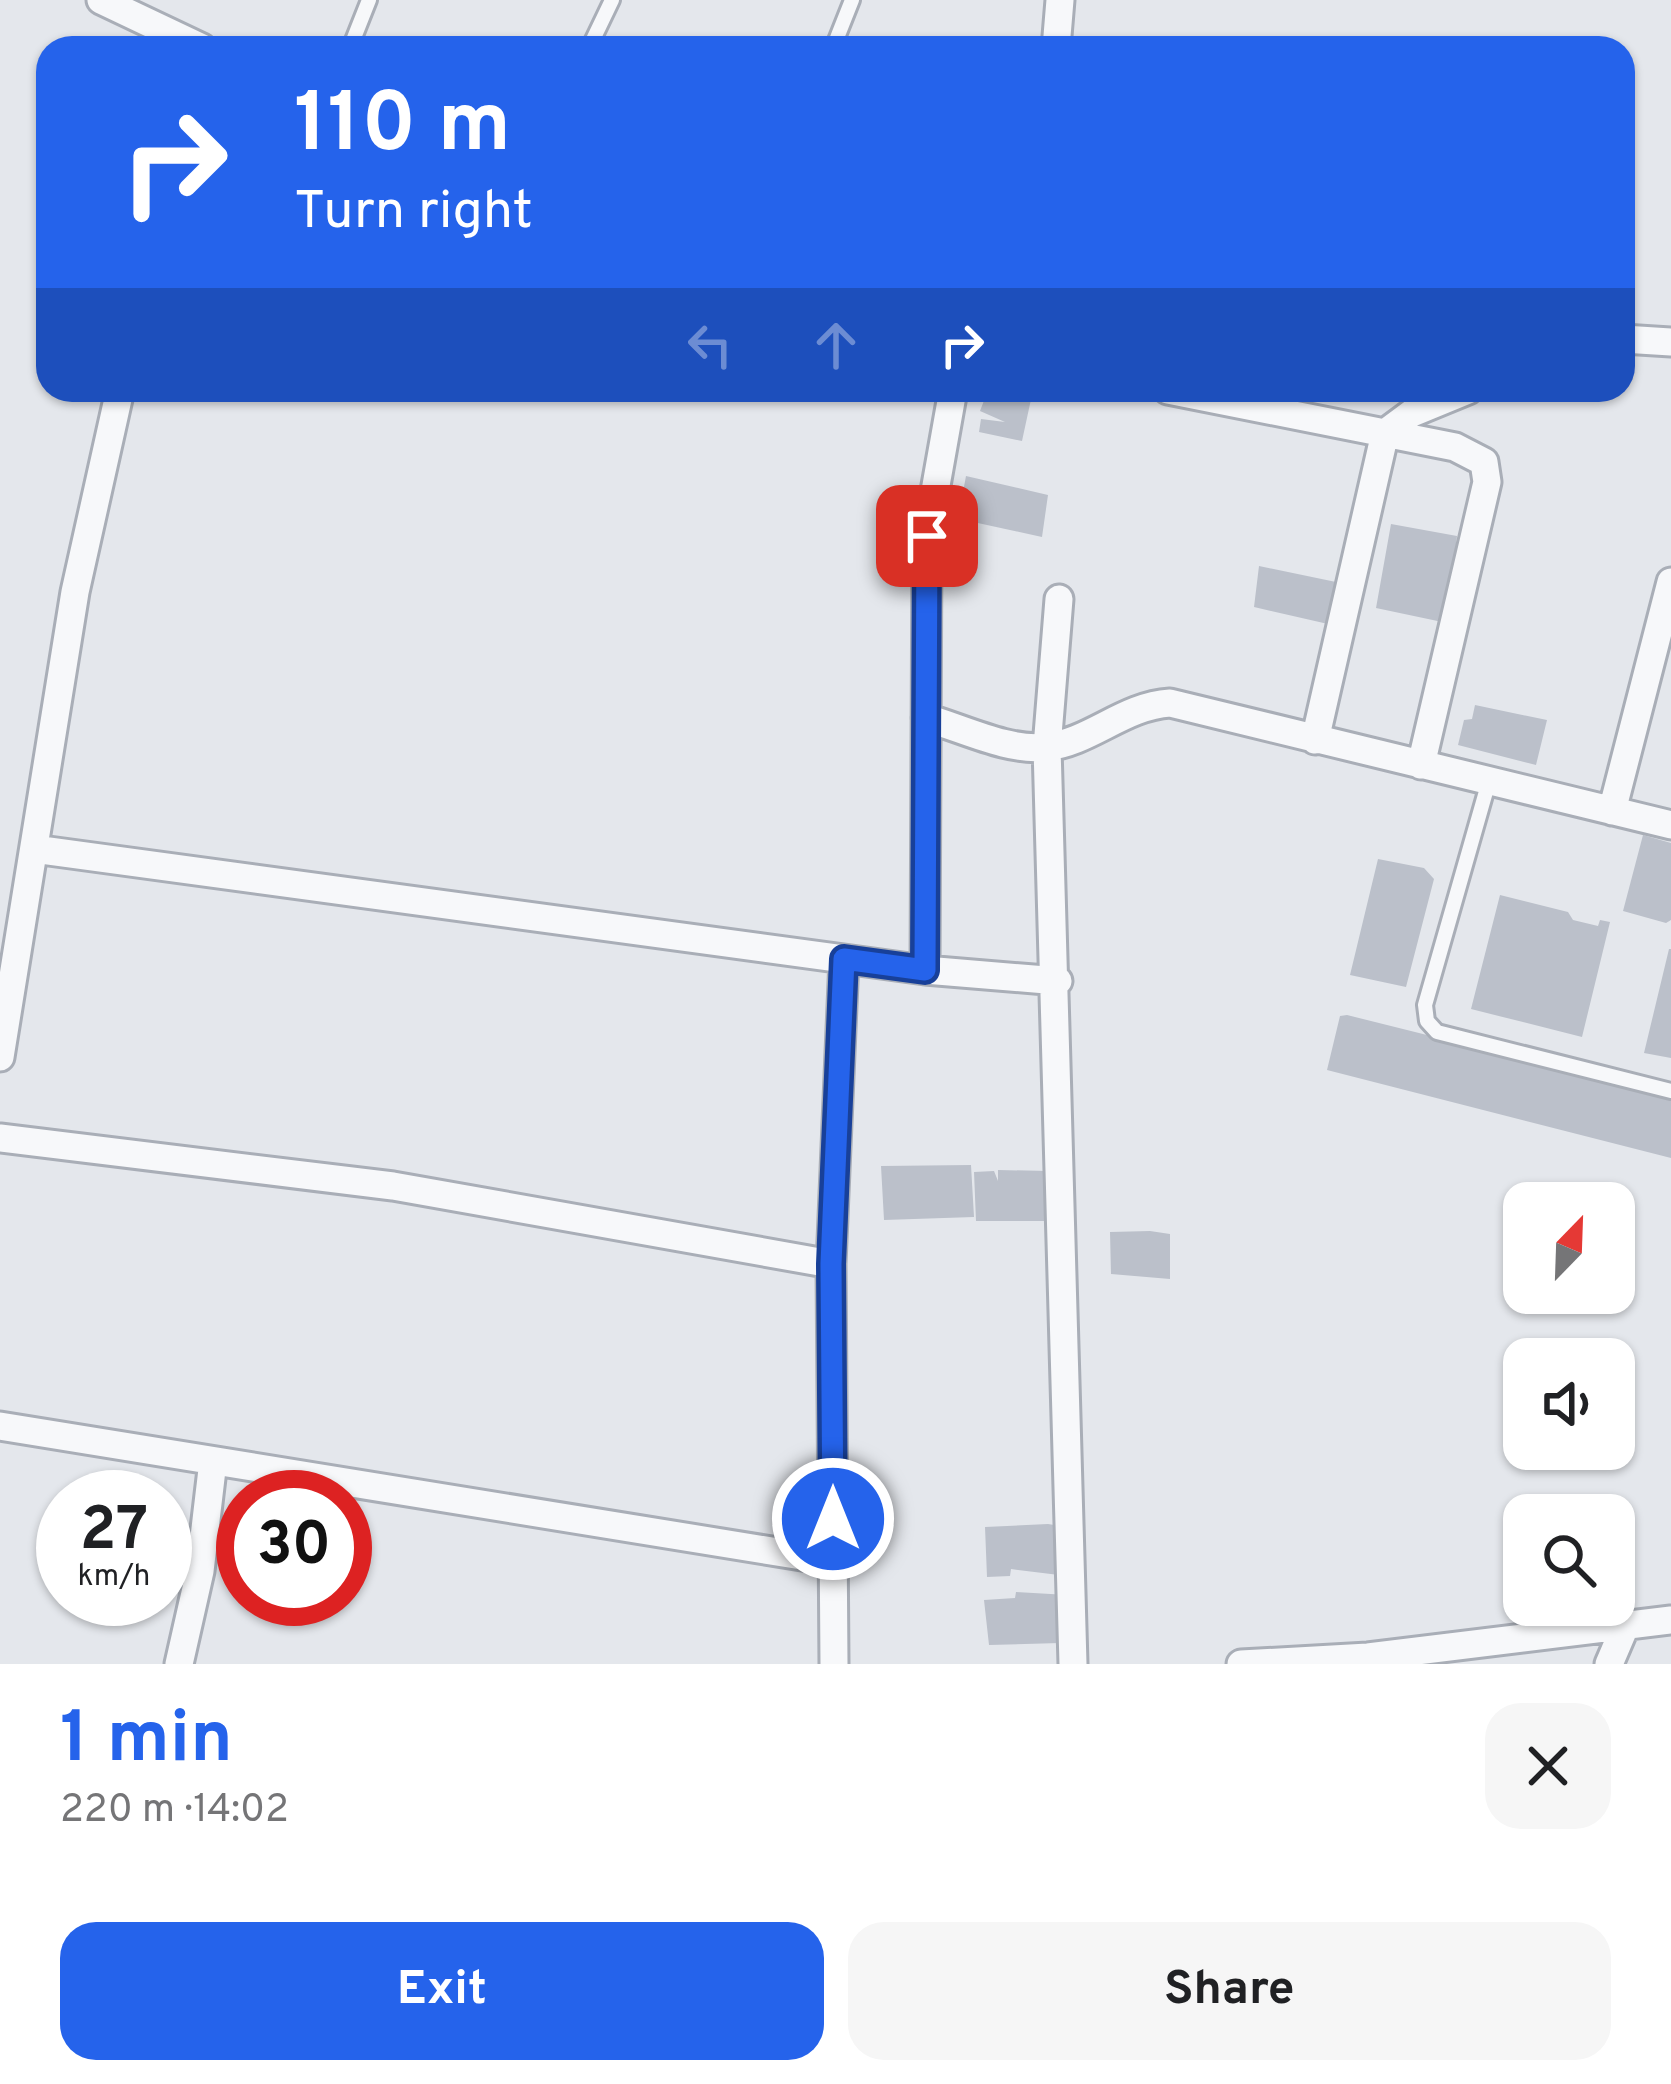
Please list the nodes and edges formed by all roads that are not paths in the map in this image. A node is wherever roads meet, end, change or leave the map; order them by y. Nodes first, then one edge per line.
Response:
1 (101, 0) edge
2 (369, 0) edge
3 (612, 0) edge
4 (853, 0) edge
5 (1060, 0) edge
6 (175, 36) edge
7 (355, 36) edge
8 (595, 36) edge
9 (837, 36) edge
10 (1057, 36) edge
11 (1635, 340) edge
12 (1671, 342) edge
13 (117, 402) edge
14 (950, 402) edge
15 (1227, 402) edge
16 (1439, 402) edge
17 (1384, 434) junction
18 (1671, 582) edge
19 (1059, 599) dead end
20 (926, 718) junction
21 (1315, 740) junction
22 (1047, 747) junction
23 (1421, 765) junction
24 (1489, 782) junction
25 (1612, 811) junction
26 (1671, 825) edge
27 (34, 849) junction
28 (844, 959) junction
29 (925, 970) junction
30 (1058, 980) junction
31 (0, 1057) edge
32 (1671, 1091) edge
33 (0, 1138) edge
34 (831, 1264) junction
35 (0, 1426) edge
36 (213, 1461) junction
37 (833, 1561) junction
38 (1671, 1620) edge
39 (1624, 1629) junction
40 (1368, 1661) edge
41 (179, 1664) edge
42 (834, 1664) edge
43 (1073, 1664) edge
44 (1241, 1664) edge
45 (1609, 1664) edge

1 - 6 street
2 - 7 lane
3 - 8 lane
4 - 9 lane
5 - 10 street
11 - 12 street
13 - 27 street
14 - 20 street
15 - 17 street
16 - 17 street
17 - 21 street
17 - 23 street
18 - 25 street
19 - 22 street
20 - 22 street
20 - 29 street
21 - 22 street
21 - 23 street
22 - 30 street
23 - 24 street
24 - 25 street
24 - 32 lane
25 - 26 street
27 - 28 street
27 - 31 street
28 - 29 street
28 - 34 street
29 - 30 street
30 - 43 street
33 - 34 street
34 - 37 street
35 - 36 street
36 - 37 street
36 - 41 street
37 - 42 street
38 - 39 street
39 - 40 street
39 - 45 street
40 - 44 street

